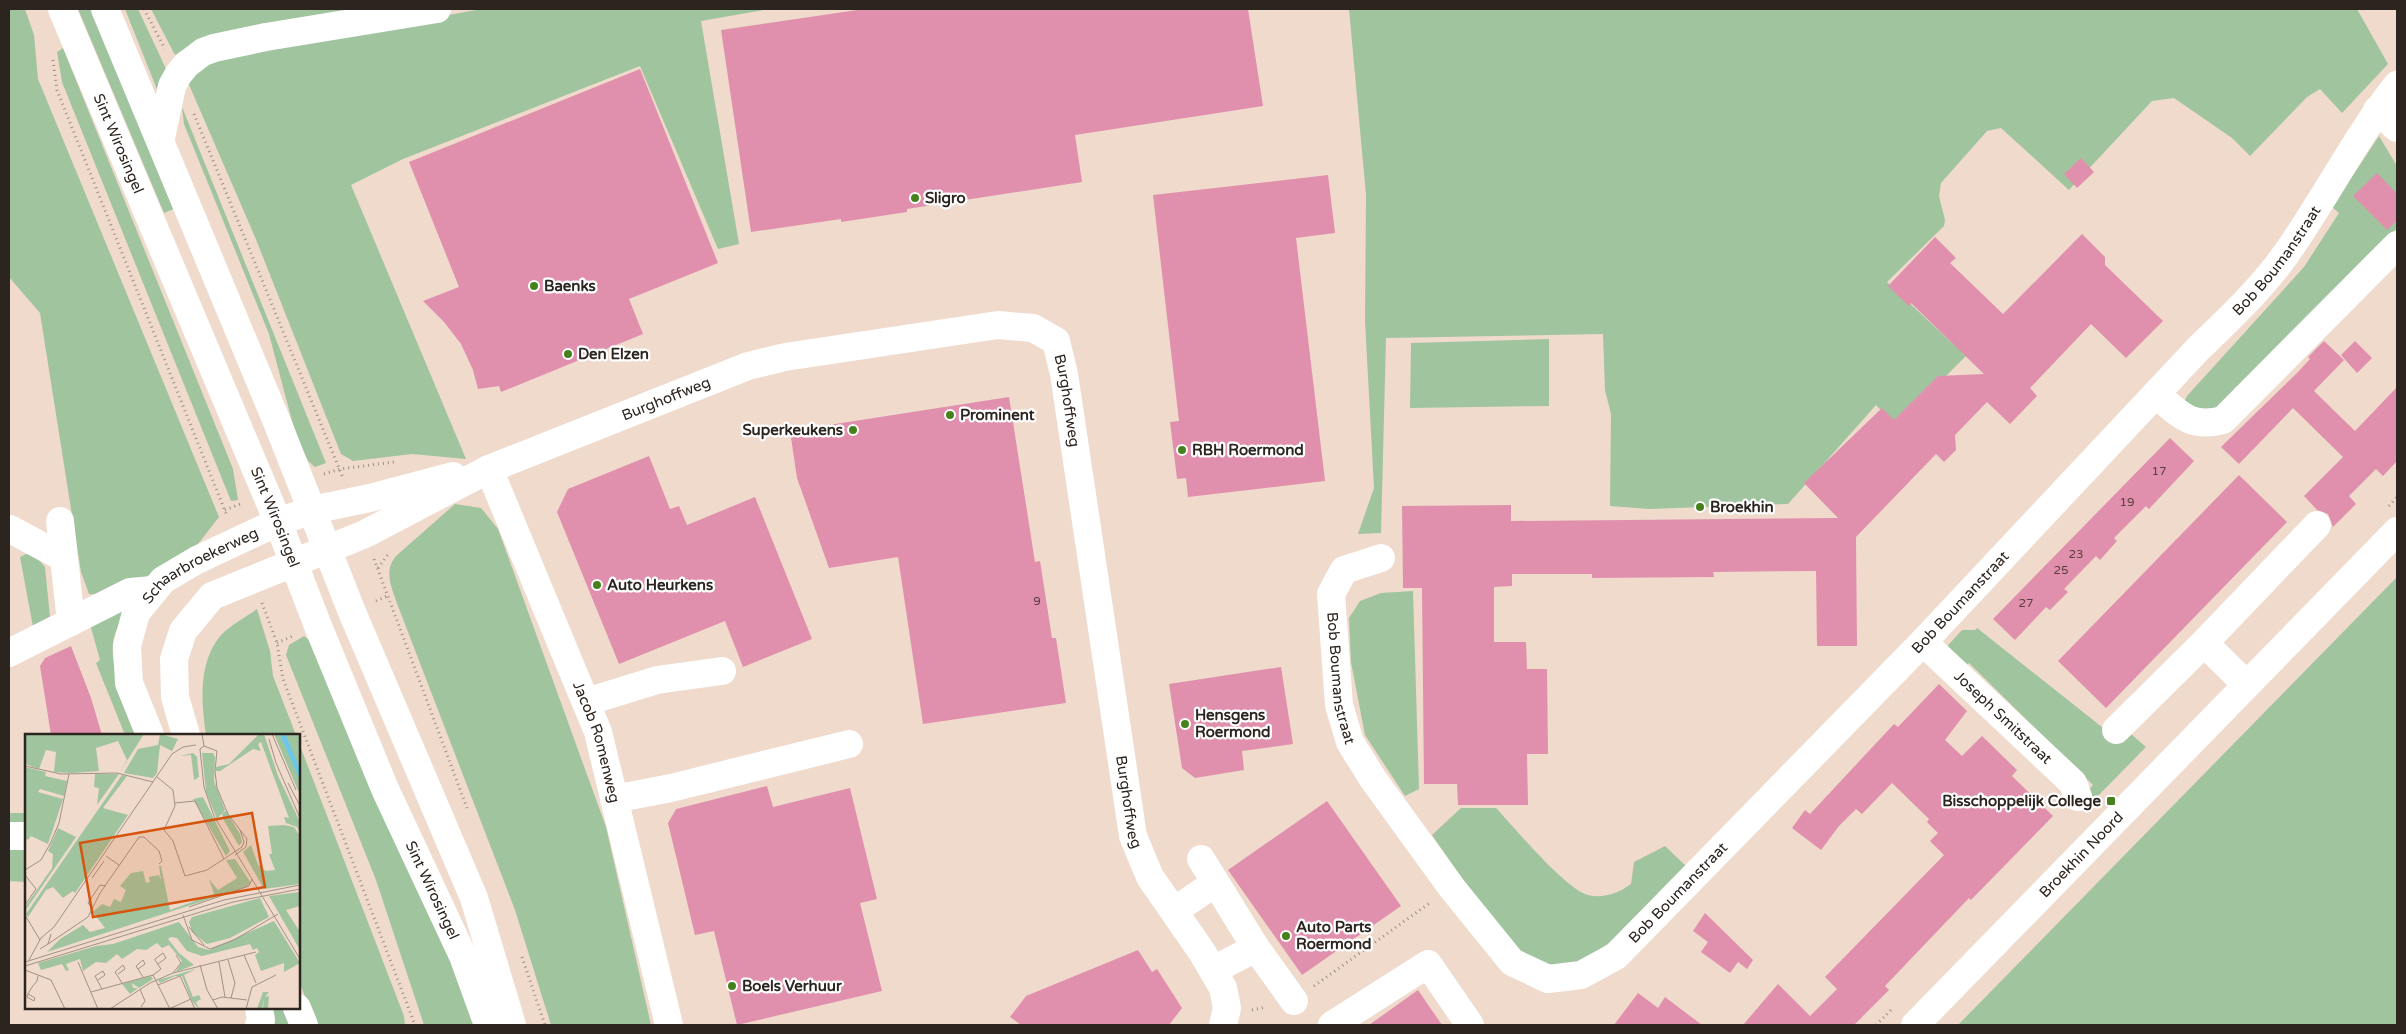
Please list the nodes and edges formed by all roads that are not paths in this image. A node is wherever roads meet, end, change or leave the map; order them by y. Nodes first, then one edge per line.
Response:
1 (62, 9) edge
2 (105, 9) edge
3 (437, 9) edge
4 (2397, 85) edge
5 (2377, 110) junction
6 (2397, 128) edge
7 (161, 138) junction
8 (2397, 245) edge
9 (2156, 394) junction
10 (489, 469) junction
11 (312, 510) junction
12 (60, 521) dead end
13 (278, 522) junction
14 (2316, 525) dead end
15 (9, 529) edge
16 (2397, 531) edge
17 (328, 550) junction
18 (64, 558) junction
19 (1381, 558) dead end
20 (293, 564) junction
21 (154, 590) junction
22 (71, 622) junction
23 (1923, 642) junction
24 (2204, 643) junction
25 (9, 653) edge
26 (722, 671) dead end
27 (2246, 684) junction
28 (586, 702) junction
29 (2116, 730) dead end
30 (150, 734) edge
31 (186, 734) edge
32 (849, 744) dead end
33 (2078, 797) dead end
34 (614, 799) junction
35 (9, 836) edge
36 (25, 836) edge
37 (1201, 859) dead end
38 (1216, 883) junction
39 (1174, 911) junction
40 (1256, 948) junction
41 (1214, 970) junction
42 (1294, 1001) road end
43 (250, 1009) edge
44 (259, 1009) edge
45 (297, 1009) edge
46 (1225, 1017) edge
47 (253, 1025) edge
48 (259, 1025) edge
49 (304, 1025) edge
50 (488, 1025) edge
51 (512, 1025) edge
52 (669, 1025) edge
53 (1332, 1025) edge
54 (1470, 1025) edge
55 (1915, 1025) edge

1 - 13 street, Sint Wirosingel
2 - 7 street, Sint Wirosingel
3 - 7 street
4 - 5 street, Bob Boumanstraat
5 - 6 street
5 - 9 street, Bob Boumanstraat
7 - 11 street, Sint Wirosingel
8 - 9 street
9 - 23 street, Bob Boumanstraat
10 - 11 street, Burghoffweg
10 - 17 street, Burghoffweg
10 - 28 street, Jacob Romenweg
10 - 39 street, Burghoffweg
11 - 13 street, Schaarbroekerweg
11 - 17 street, Sint Wirosingel
12 - 18 street
13 - 20 street, Sint Wirosingel
13 - 21 street, Schaarbroekerweg
14 - 24 street
15 - 18 street
16 - 27 street, Broekhin Noord
17 - 20 street, Burghoffweg
17 - 51 street, Sint Wirosingel
18 - 22 street
19 - 23 street, Bob Boumanstraat
20 - 31 street, Schaarbroekerweg
20 - 50 street, Sint Wirosingel
21 - 22 street
21 - 30 street, Schaarbroekerweg
22 - 25 street
23 - 33 street, Joseph Smitstraat
24 - 27 street
24 - 29 street
26 - 28 street
27 - 55 street, Broekhin Noord
28 - 34 street, Jacob Romenweg
32 - 34 street
34 - 52 street, Jacob Romenweg
35 - 36 street
37 - 38 street
38 - 39 street
38 - 40 street
39 - 41 street, Burghoffweg
40 - 41 street
40 - 42 street
41 - 46 street, Burghoffweg
43 - 47 street
44 - 48 street
45 - 49 street
53 - 54 street

